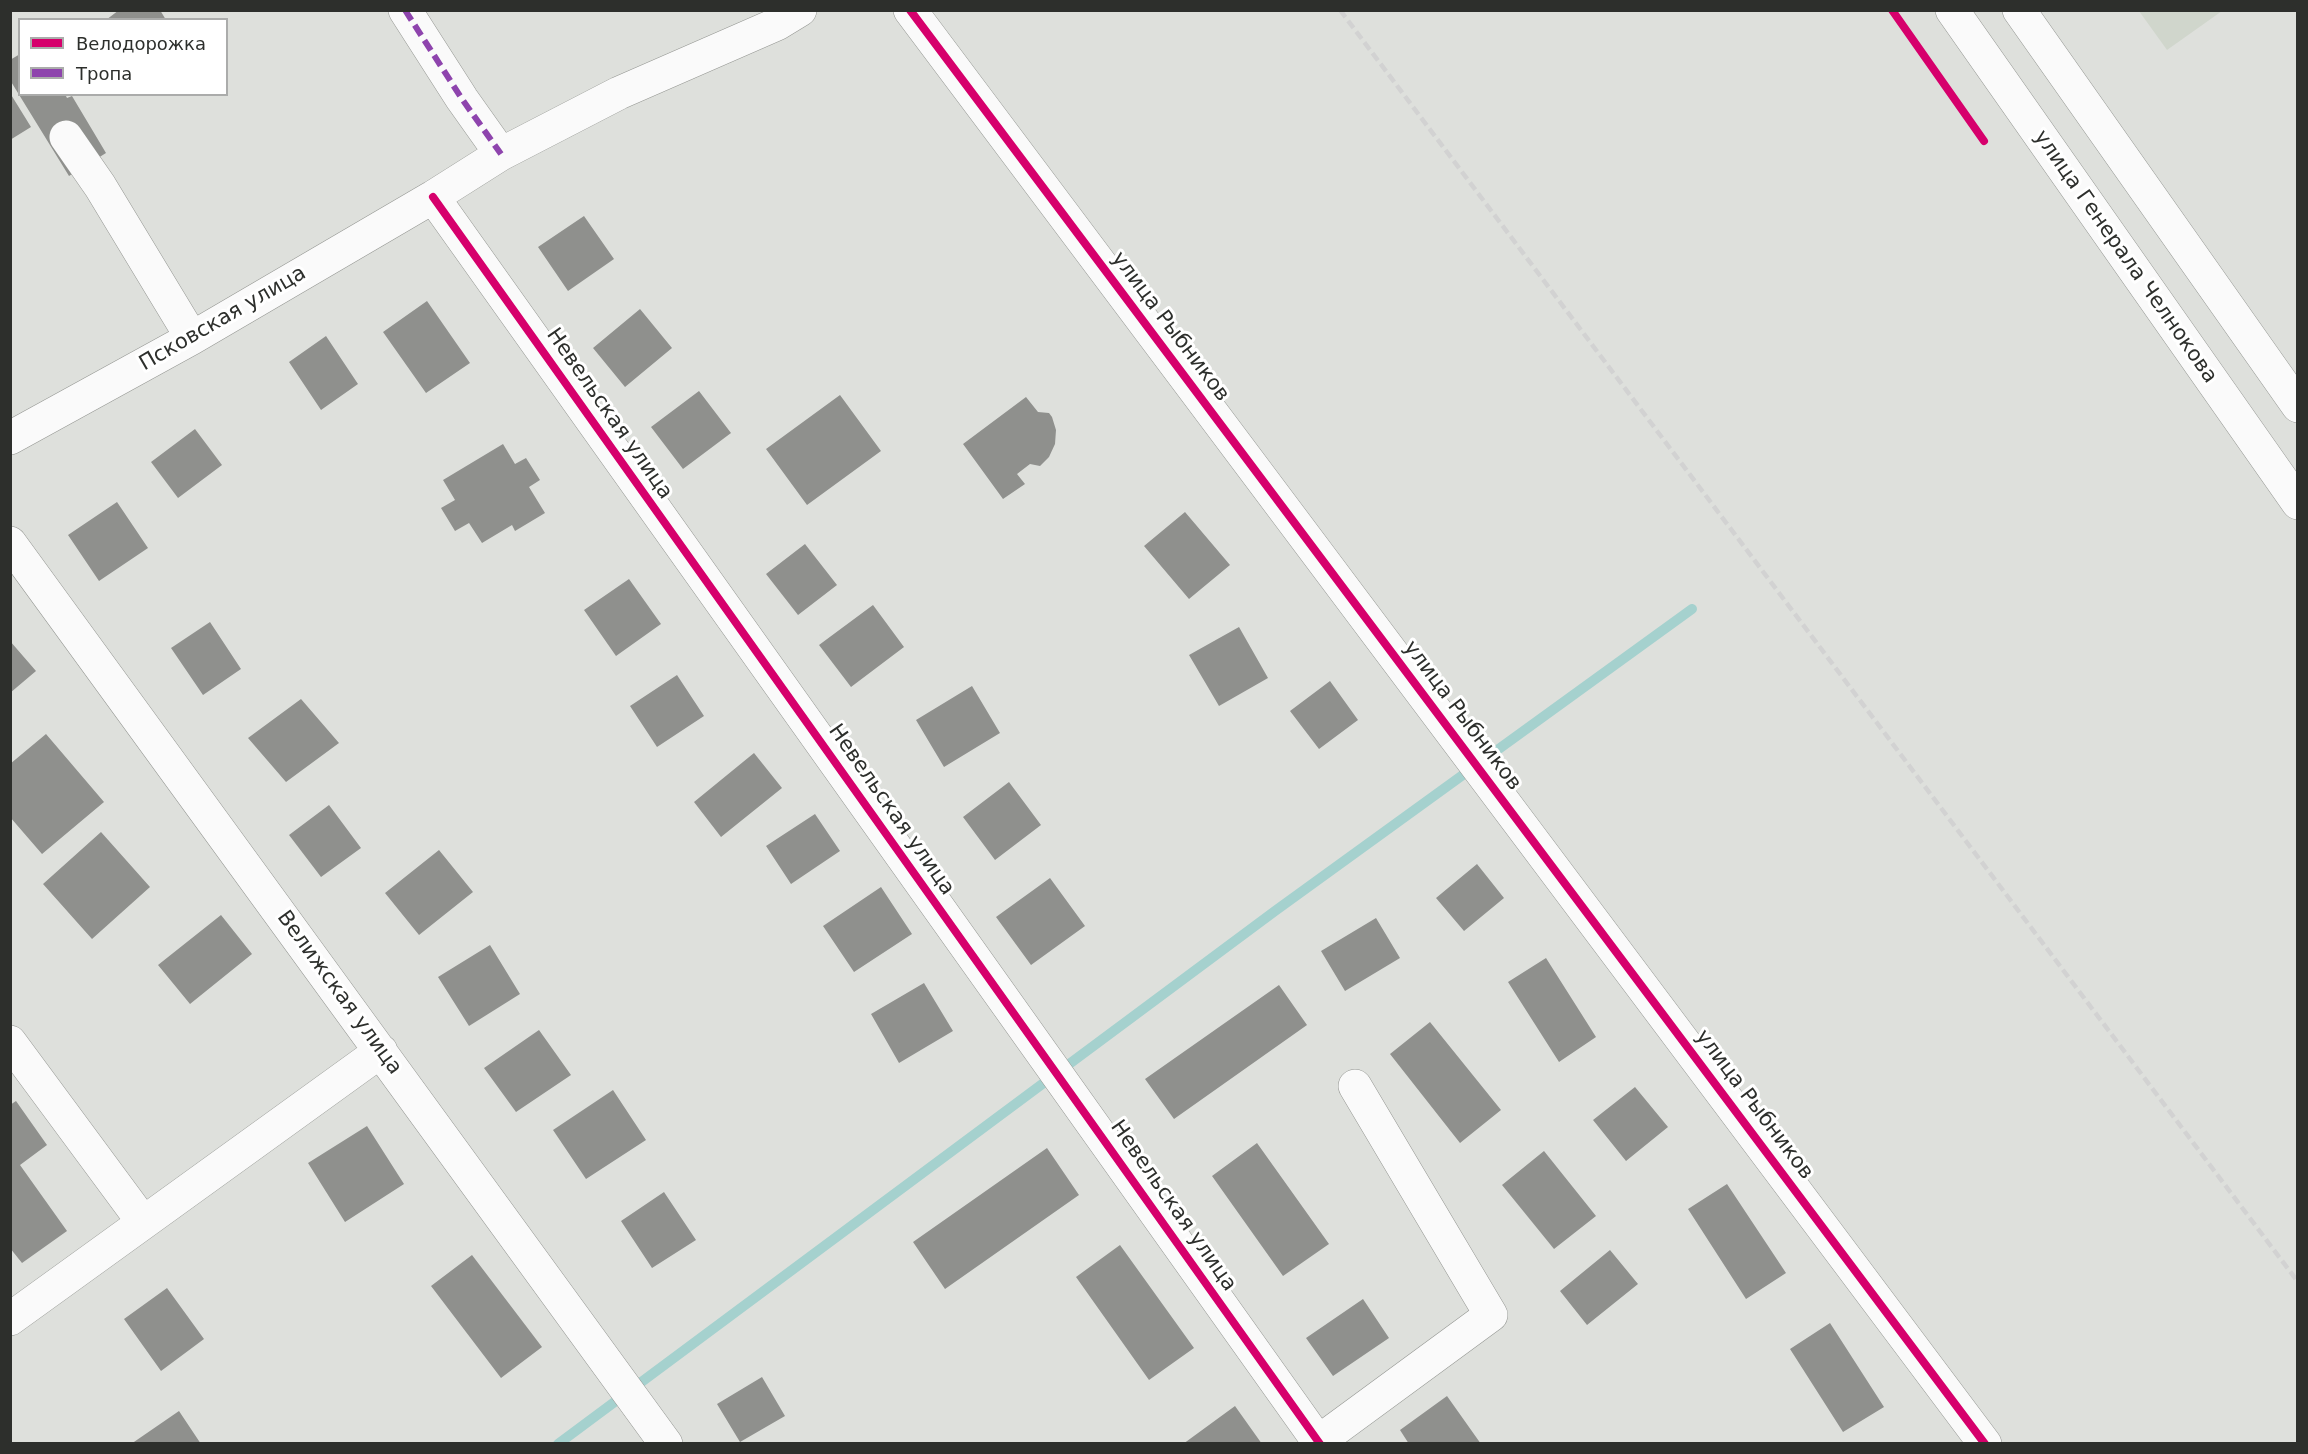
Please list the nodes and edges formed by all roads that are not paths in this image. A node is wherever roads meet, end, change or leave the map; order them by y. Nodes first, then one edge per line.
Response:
1 (405, 10) edge
2 (800, 10) edge
3 (910, 10) edge
4 (1952, 10) edge
5 (2019, 10) edge
6 (66, 137) dead end
7 (501, 154) junction
8 (433, 197) junction
9 (192, 338) junction
10 (2298, 406) edge
11 (10, 438) edge
12 (2298, 503) edge
13 (10, 543) edge
14 (10, 1042) edge
15 (381, 1051) junction
16 (1355, 1086) dead end
17 (143, 1222) junction
18 (10, 1318) edge
19 (666, 1443) edge
20 (1319, 1443) edge
21 (1985, 1443) edge

1 - 7 street
2 - 7 street, Псковская улица
3 - 21 street, улица Рыбников
4 - 12 street, улица Генерала Челнокова
5 - 10 street
6 - 9 street
7 - 8 street, Псковская улица
8 - 9 street, Псковская улица
8 - 20 street, Невельская улица
9 - 11 street, Псковская улица
13 - 15 street, Велижская улица
14 - 17 street
15 - 17 street
15 - 19 street, Велижская улица
16 - 20 street
17 - 18 street

